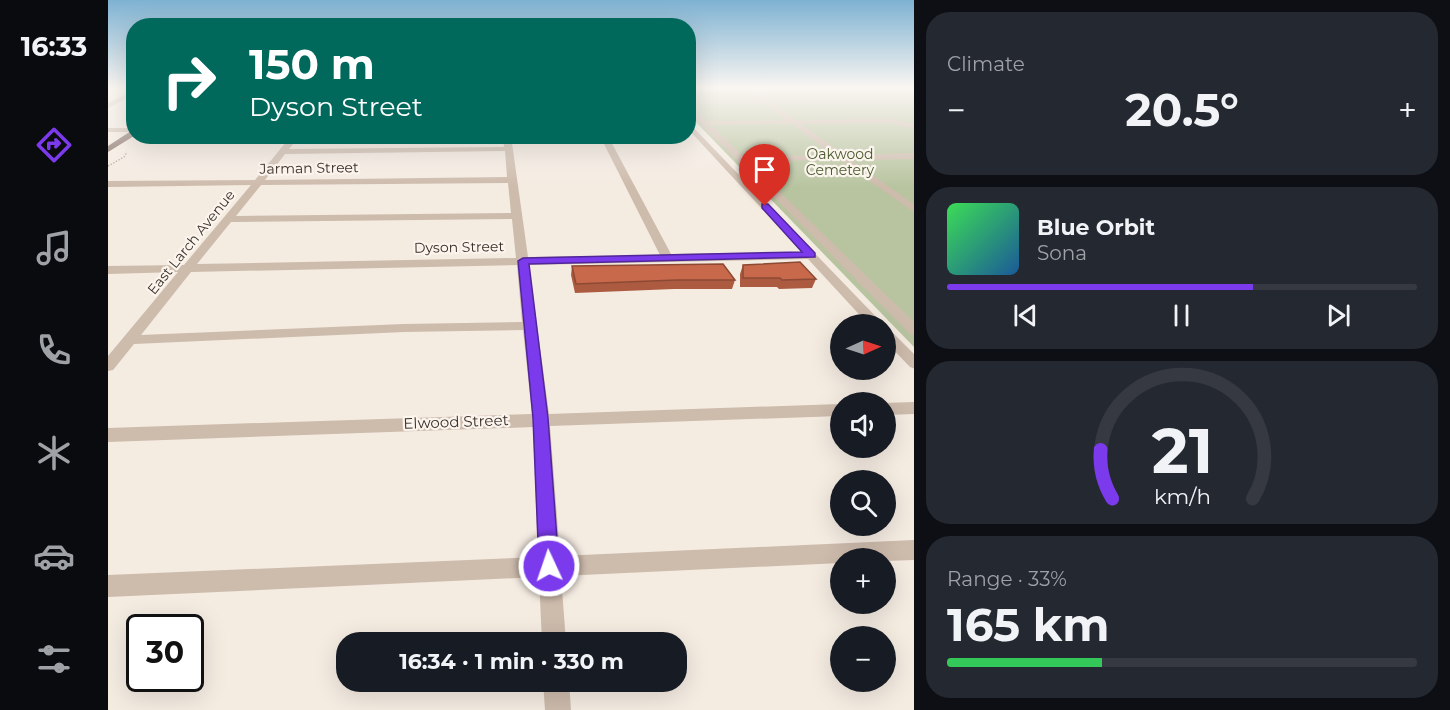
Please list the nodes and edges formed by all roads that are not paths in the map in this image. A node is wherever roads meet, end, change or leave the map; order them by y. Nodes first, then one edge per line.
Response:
1 (702, 120) edge
2 (791, 120) edge
3 (794, 122) junction
4 (705, 123) junction
5 (914, 127) edge
6 (108, 130) edge
7 (126, 131) edge
8 (696, 133) edge
9 (126, 137) edge
10 (290, 144) edge
11 (483, 144) edge
12 (508, 144) edge
13 (608, 144) edge
14 (108, 150) edge
15 (284, 152) junction
16 (914, 156) edge
17 (841, 158) junction
18 (741, 159) junction
19 (511, 180) junction
20 (260, 182) junction
21 (108, 184) edge
22 (914, 209) edge
23 (516, 216) junction
24 (230, 219) junction
25 (811, 255) junction
26 (669, 259) junction
27 (523, 261) junction
28 (190, 268) junction
29 (108, 270) edge
30 (867, 314) edge
31 (897, 314) junction
32 (914, 314) edge
33 (530, 326) junction
34 (914, 330) edge
35 (130, 340) junction
36 (896, 344) edge
37 (914, 363) edge
38 (108, 366) edge
39 (914, 408) edge
40 (896, 409) edge
41 (830, 410) edge
42 (541, 418) junction
43 (108, 435) edge
44 (914, 550) edge
45 (549, 566) junction
46 (108, 586) edge
47 (553, 632) edge
48 (557, 692) edge
49 (558, 710) edge

1 - 4 street
2 - 3 street
3 - 4 street
3 - 5 street
3 - 17 street
4 - 18 street
6 - 7 street
8 - 25 street
9 - 14 main road
10 - 15 street, East Larch Avenue
11 - 15 street
12 - 19 street
13 - 26 street
15 - 20 street, East Larch Avenue
16 - 17 street
17 - 18 street
17 - 22 street
18 - 31 street
19 - 20 street, Jarman Street
19 - 23 street
20 - 21 street, Jarman Street
20 - 24 street, East Larch Avenue
23 - 24 street
23 - 27 street
24 - 28 street, East Larch Avenue
25 - 26 street, Dyson Street
25 - 30 street
26 - 27 street, Dyson Street
27 - 28 street, Dyson Street
27 - 33 street
28 - 29 street, Dyson Street
28 - 35 street, East Larch Avenue
31 - 32 street
31 - 34 street
33 - 35 street
33 - 42 street
35 - 38 street, East Larch Avenue
36 - 37 street
39 - 40 street
41 - 42 street, Elwood Street
42 - 43 street, Elwood Street
42 - 45 street
44 - 45 street
45 - 46 street
45 - 47 street
48 - 49 street

